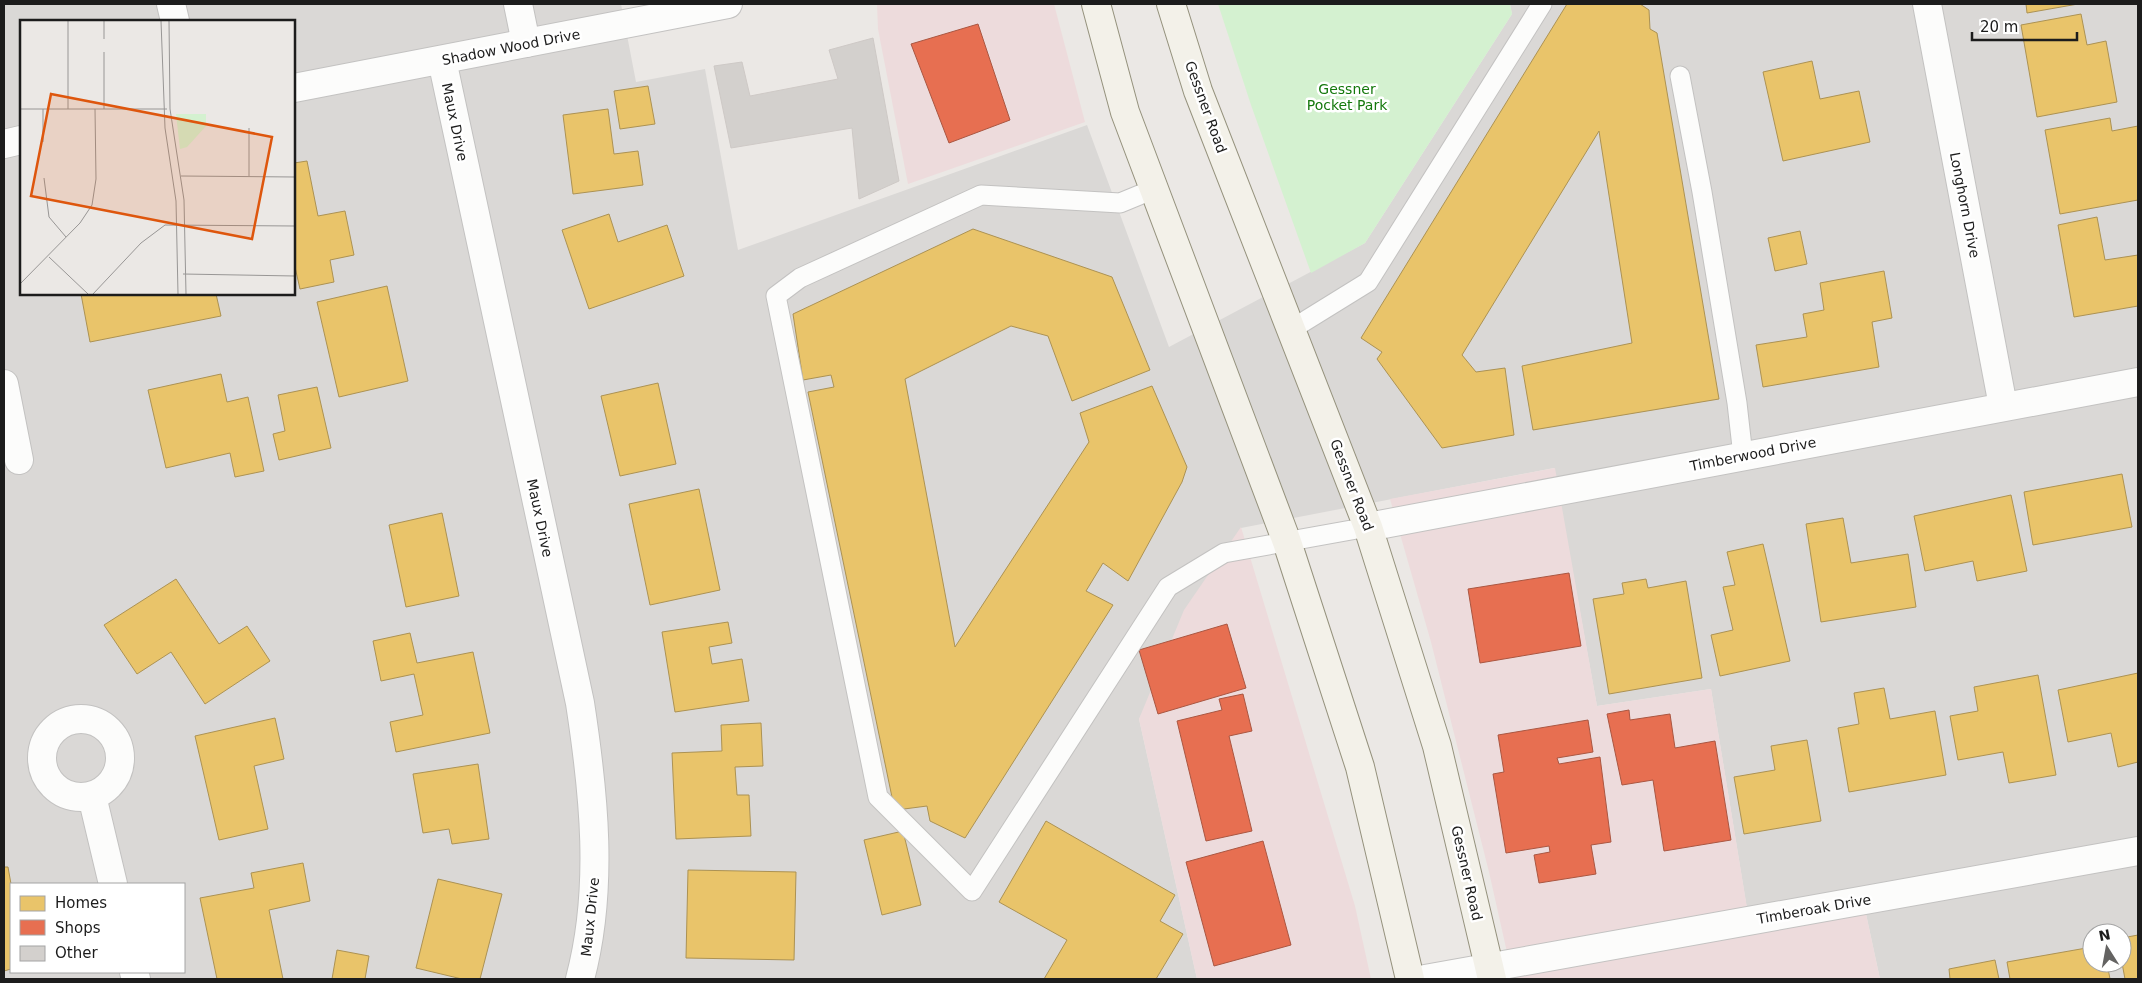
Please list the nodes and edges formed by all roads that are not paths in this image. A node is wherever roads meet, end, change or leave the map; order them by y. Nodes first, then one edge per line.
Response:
1 (171, 4) edge
2 (518, 4) edge
3 (728, 4) edge
4 (1096, 4) edge
5 (1171, 4) edge
6 (1542, 4) edge
7 (1927, 4) edge
8 (175, 20) edge
9 (526, 44) junction
10 (442, 60) junction
11 (1680, 76) dead end
12 (295, 88) edge
13 (20, 140) edge
14 (4, 144) edge
15 (1154, 189) junction
16 (1292, 328) junction
17 (2138, 382) edge
18 (4, 384) edge
19 (2003, 406) junction
20 (1743, 456) junction
21 (19, 460) dead end
22 (1368, 527) junction
23 (1287, 542) junction
24 (92, 796) dead end
25 (2138, 851) edge
26 (113, 883) edge
27 (1491, 974) edge
28 (580, 979) edge
29 (1410, 979) edge
30 (1425, 979) edge

1 - 8 street
2 - 9 street
3 - 9 street, Shadow Wood Drive
4 - 15 main road
5 - 16 main road, Gessner Road
6 - 16 lane
7 - 19 street, Longhorn Drive
9 - 10 street, Shadow Wood Drive
10 - 12 street, Shadow Wood Drive
10 - 28 street, Maux Drive
11 - 20 lane
13 - 14 street
15 - 23 main road
15 - 23 lane
16 - 22 main road, Gessner Road
17 - 19 street, Timberwood Drive
18 - 21 street
19 - 20 street, Timberwood Drive
20 - 22 street, Timberwood Drive
22 - 23 lane
22 - 27 main road, Gessner Road
23 - 29 main road
24 - 26 street
25 - 27 street, Timberoak Drive
27 - 30 street, Timberoak Drive

